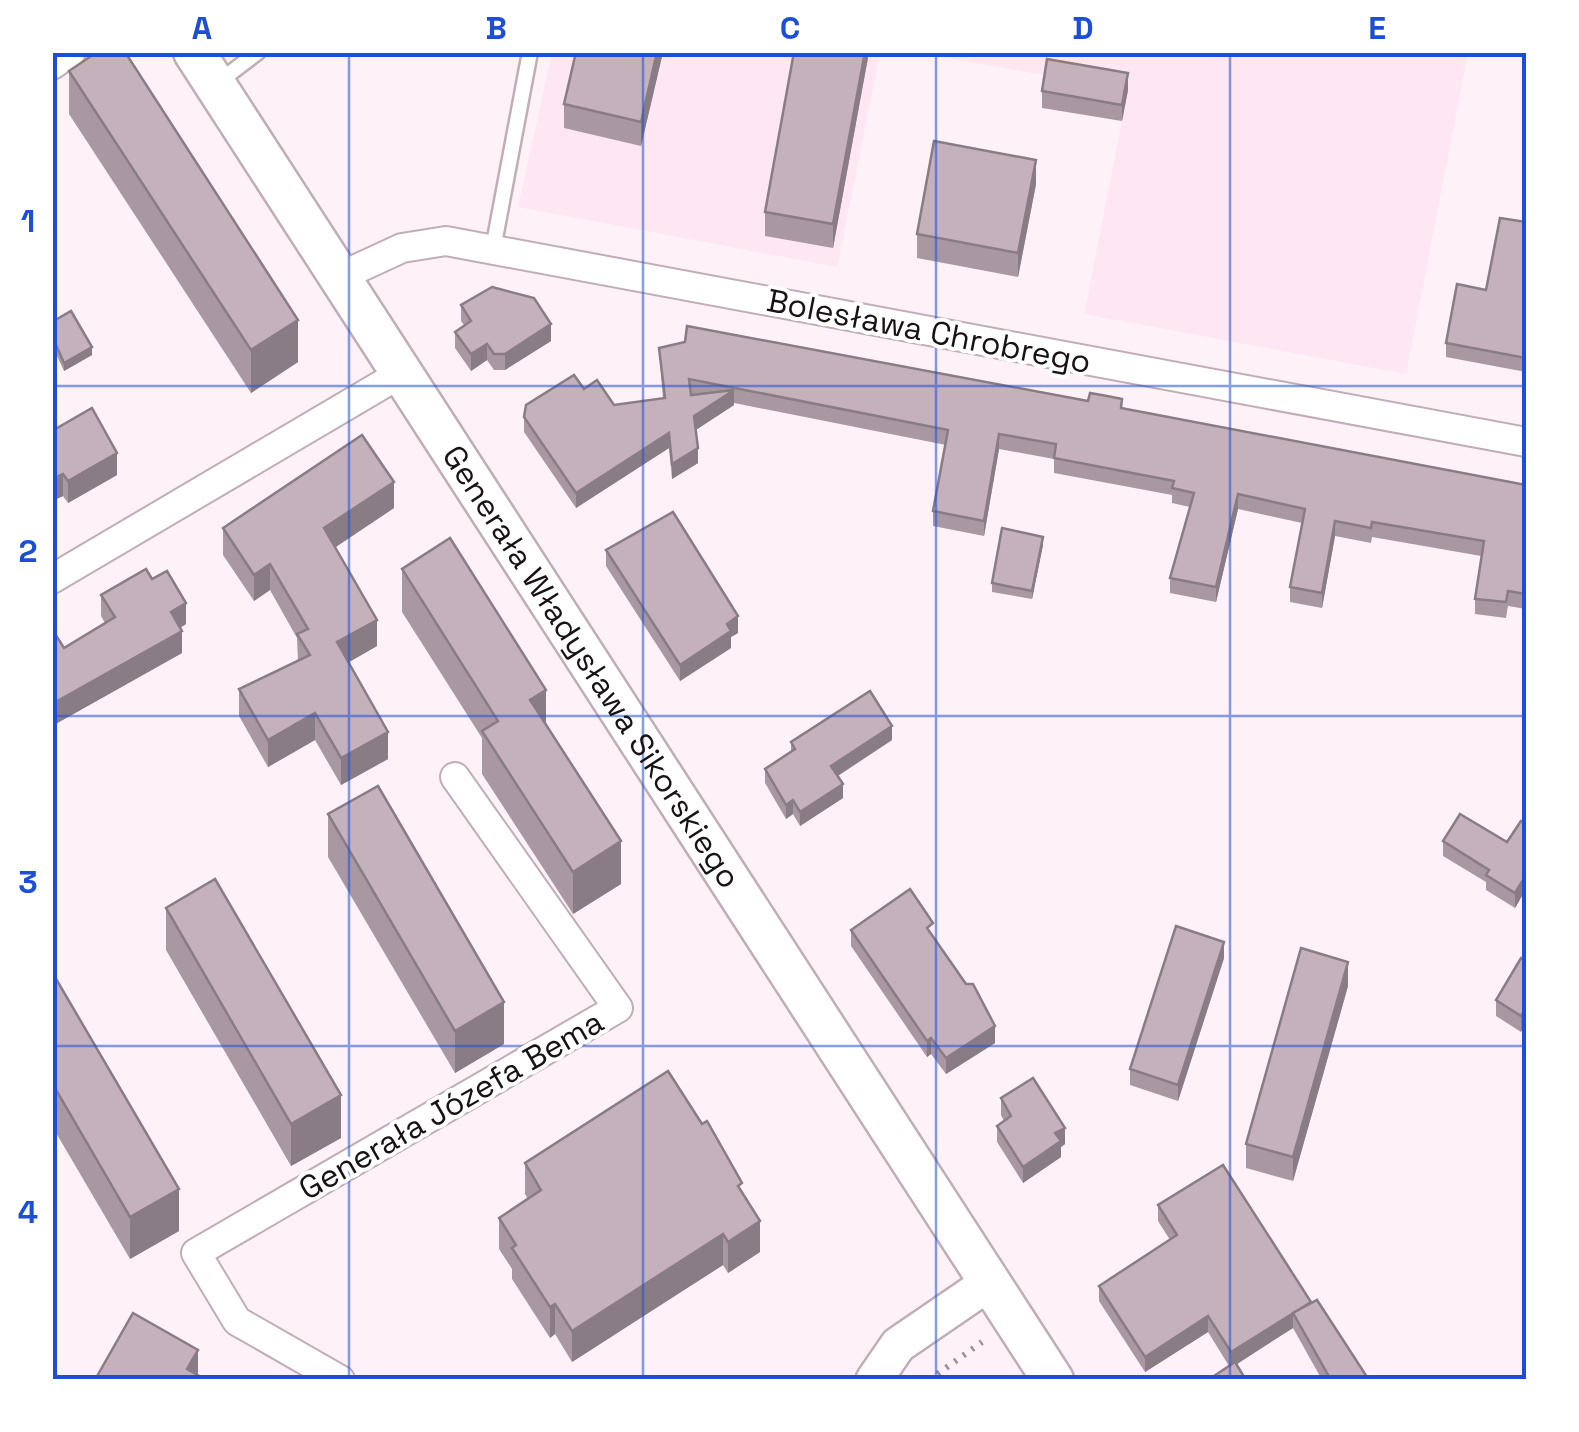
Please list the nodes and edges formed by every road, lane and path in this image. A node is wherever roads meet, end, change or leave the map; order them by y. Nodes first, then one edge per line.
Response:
1 (71, 52) edge
2 (258, 52) edge
3 (530, 52) edge
4 (52, 64) edge
5 (205, 69) edge
6 (493, 250) junction
7 (336, 278) junction
8 (400, 374) junction
9 (1526, 442) edge
10 (52, 579) edge
11 (456, 777) dead end
12 (990, 1282) junction
13 (982, 1342) dead end
14 (340, 1380) edge
15 (874, 1380) edge
16 (929, 1380) edge
17 (1053, 1380) edge

1 - 4 street
2 - 5 lane
3 - 6 lane
5 - 7 main road, Generała Władysława Sikorskiego
6 - 7 street, Bolesława Chrobrego
6 - 9 street, Bolesława Chrobrego
7 - 8 main road, Generała Władysława Sikorskiego
8 - 10 street
8 - 12 main road, Generała Władysława Sikorskiego
11 - 14 street, Generała Józefa Bema
12 - 15 street
12 - 17 main road, Generała Władysława Sikorskiego
13 - 16 path

